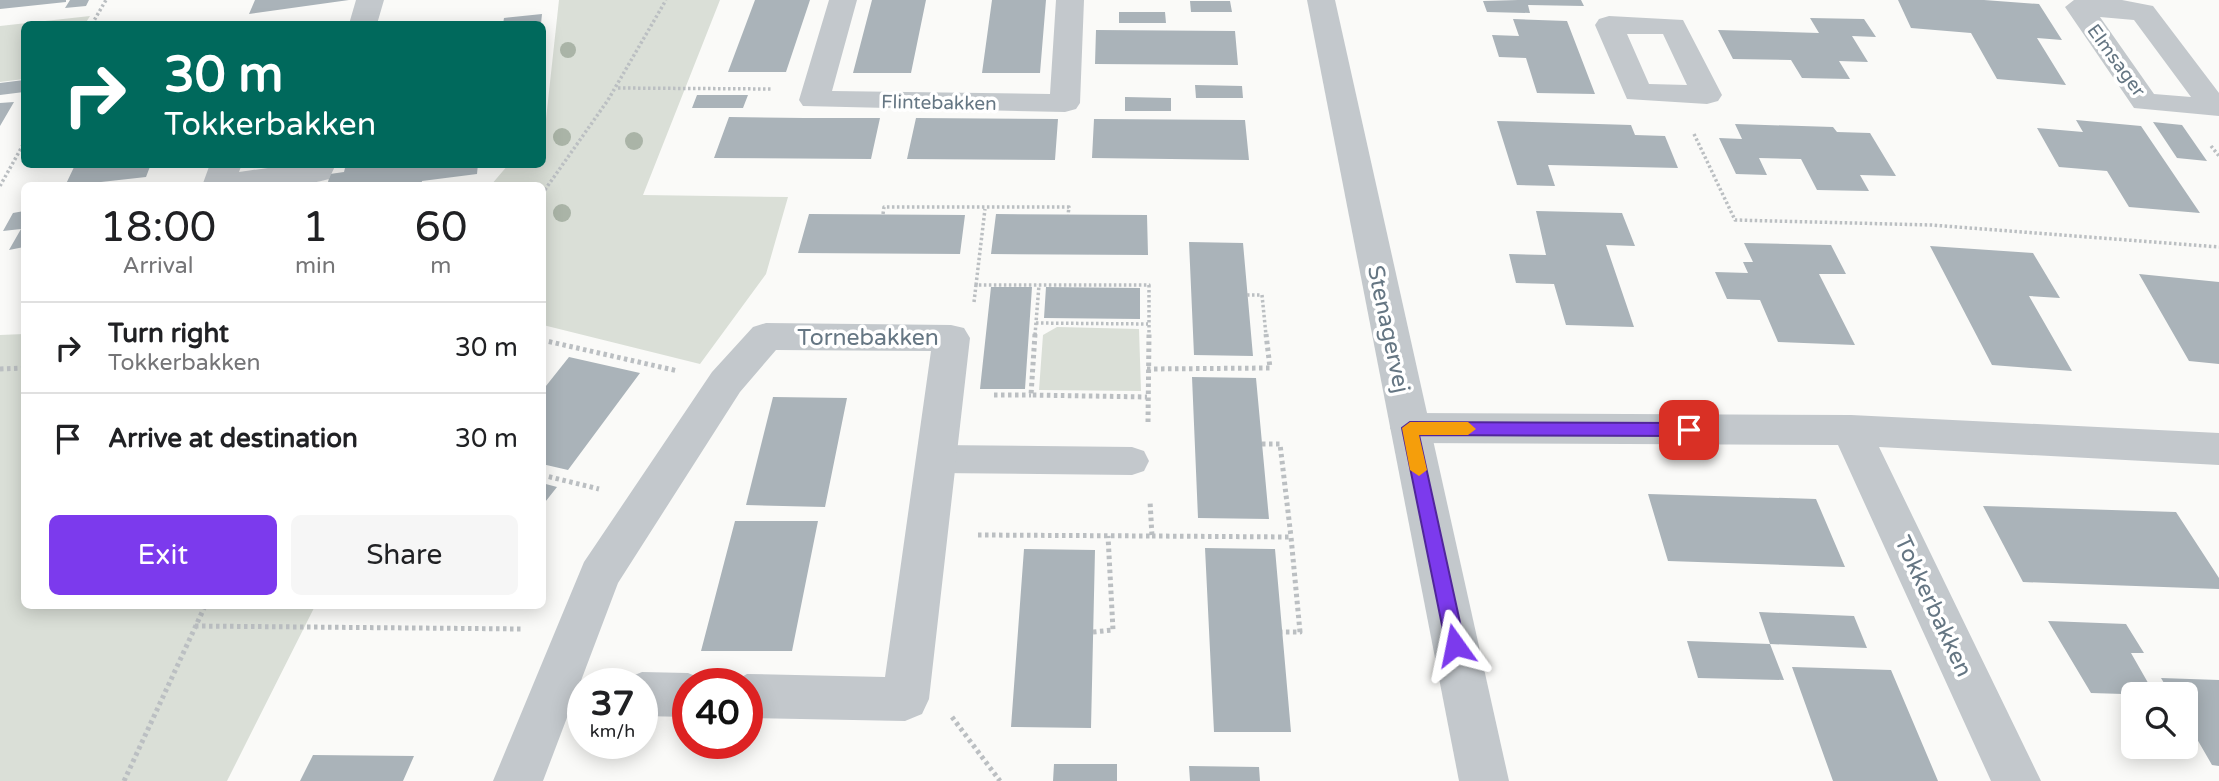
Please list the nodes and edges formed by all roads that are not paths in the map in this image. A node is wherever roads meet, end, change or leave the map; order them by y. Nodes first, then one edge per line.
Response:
1 (370, 0) edge
2 (844, 0) edge
3 (1070, 0) edge
4 (1321, 0) edge
5 (2111, 5) edge
6 (1635, 13) edge
7 (364, 21) edge
8 (319, 168) edge
9 (241, 182) edge
10 (1410, 428) junction
11 (1851, 430) junction
12 (2219, 449) edge
13 (936, 459) junction
14 (1132, 461) dead end
15 (571, 668) edge
16 (567, 692) edge
17 (763, 696) edge
18 (518, 781) edge
19 (1484, 781) edge
20 (2016, 781) edge

1 - 7 street
2 - 3 street, Flintebakken
4 - 10 street, Stenagervej
5 - 5 street, Elmsager
6 - 6 street
8 - 9 street
10 - 11 street
10 - 19 street, Stenagervej
11 - 12 street
11 - 20 street, Tokkerbakken
13 - 14 lane
13 - 15 street, Tornebakken
13 - 17 street, Tornebakken
16 - 18 street, Tornebakken

